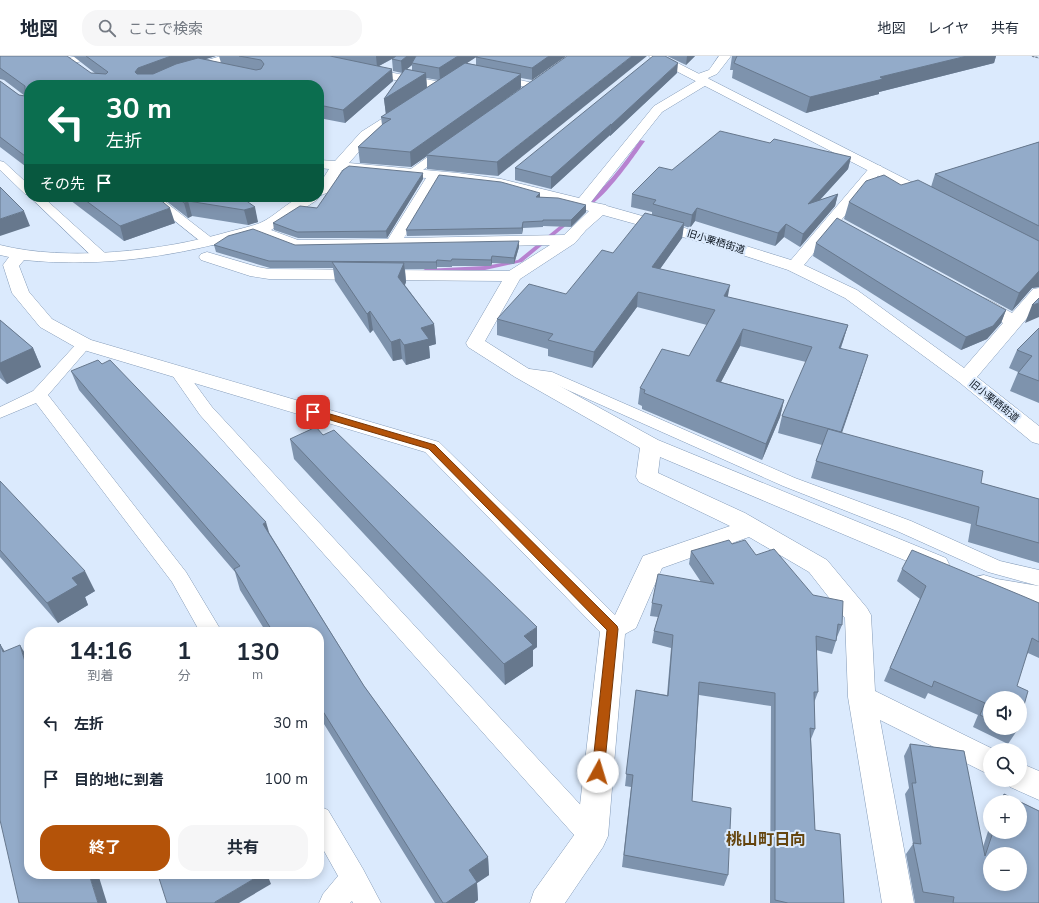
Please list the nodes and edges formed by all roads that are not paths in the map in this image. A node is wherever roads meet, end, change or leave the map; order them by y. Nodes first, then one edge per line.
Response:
1 (92, 56) edge
2 (233, 56) edge
3 (656, 56) edge
4 (725, 56) edge
5 (66, 58) edge
6 (201, 66) junction
7 (391, 66) edge
8 (645, 66) edge
9 (350, 67) edge
10 (81, 70) edge
11 (223, 70) edge
12 (379, 73) junction
13 (490, 77) edge
14 (453, 79) edge
15 (159, 80) edge
16 (701, 80) junction
17 (441, 86) junction
18 (429, 94) edge
19 (522, 95) edge
20 (416, 102) edge
21 (457, 141) edge
22 (0, 164) edge
23 (324, 165) edge
24 (338, 166) junction
25 (876, 169) junction
26 (412, 173) junction
27 (513, 174) dead end
28 (435, 175) junction
29 (501, 184) junction
30 (24, 186) edge
31 (324, 189) edge
32 (41, 202) edge
33 (157, 202) edge
34 (304, 202) edge
35 (582, 204) junction
36 (947, 206) edge
37 (600, 208) junction
38 (255, 229) junction
39 (566, 240) junction
40 (393, 243) junction
41 (209, 249) junction
42 (10, 253) edge
43 (101, 257) junction
44 (794, 266) junction
45 (513, 276) junction
46 (1039, 293) edge
47 (965, 295) edge
48 (1014, 322) junction
49 (84, 344) junction
50 (178, 372) junction
51 (522, 373) junction
52 (966, 378) junction
53 (39, 395) junction
54 (0, 413) edge
55 (1039, 437) edge
56 (651, 445) junction
57 (751, 527) junction
58 (1039, 578) edge
59 (1039, 596) edge
60 (208, 627) edge
61 (613, 629) junction
62 (862, 697) junction
63 (983, 758) edge
64 (1027, 780) edge
65 (1039, 786) edge
66 (324, 827) edge
67 (592, 836) junction
68 (354, 878) junction
69 (332, 903) edge
70 (368, 903) edge
71 (546, 903) edge
72 (898, 903) edge

1 - 5 street
2 - 6 street
3 - 8 street
3 - 16 street
4 - 16 street
5 - 10 street
6 - 11 street
6 - 15 street
7 - 12 street
9 - 12 street
12 - 17 street
13 - 19 lane
14 - 17 street
16 - 25 street
16 - 35 street
17 - 18 street
20 - 24 street
21 - 26 lane
22 - 30 lane
23 - 24 street, 旧小栗栖街道
24 - 26 street, 旧小栗栖街道
24 - 31 street
25 - 36 street
25 - 44 street
26 - 28 street, 旧小栗栖街道
27 - 29 street
28 - 29 street, 旧小栗栖街道
28 - 40 street
29 - 35 street, 旧小栗栖街道
32 - 43 lane
33 - 41 lane
34 - 38 street
35 - 37 street, 旧小栗栖街道
37 - 39 street
37 - 44 street, 旧小栗栖街道
38 - 40 street
38 - 41 street
39 - 40 street
39 - 45 street
41 - 43 street
41 - 45 street
42 - 43 street
42 - 49 street
44 - 52 street, 旧小栗栖街道
45 - 51 street
46 - 48 street
47 - 48 street
48 - 52 street
49 - 50 street
49 - 53 lane
50 - 61 street
50 - 67 lane
51 - 56 street
51 - 58 lane
52 - 55 street, 旧小栗栖街道
53 - 54 lane
53 - 60 lane
56 - 57 street
56 - 59 street
57 - 61 street
57 - 62 street
61 - 67 street
62 - 63 street
62 - 72 street
64 - 65 street
66 - 68 lane
67 - 71 street
68 - 69 lane
68 - 70 lane

